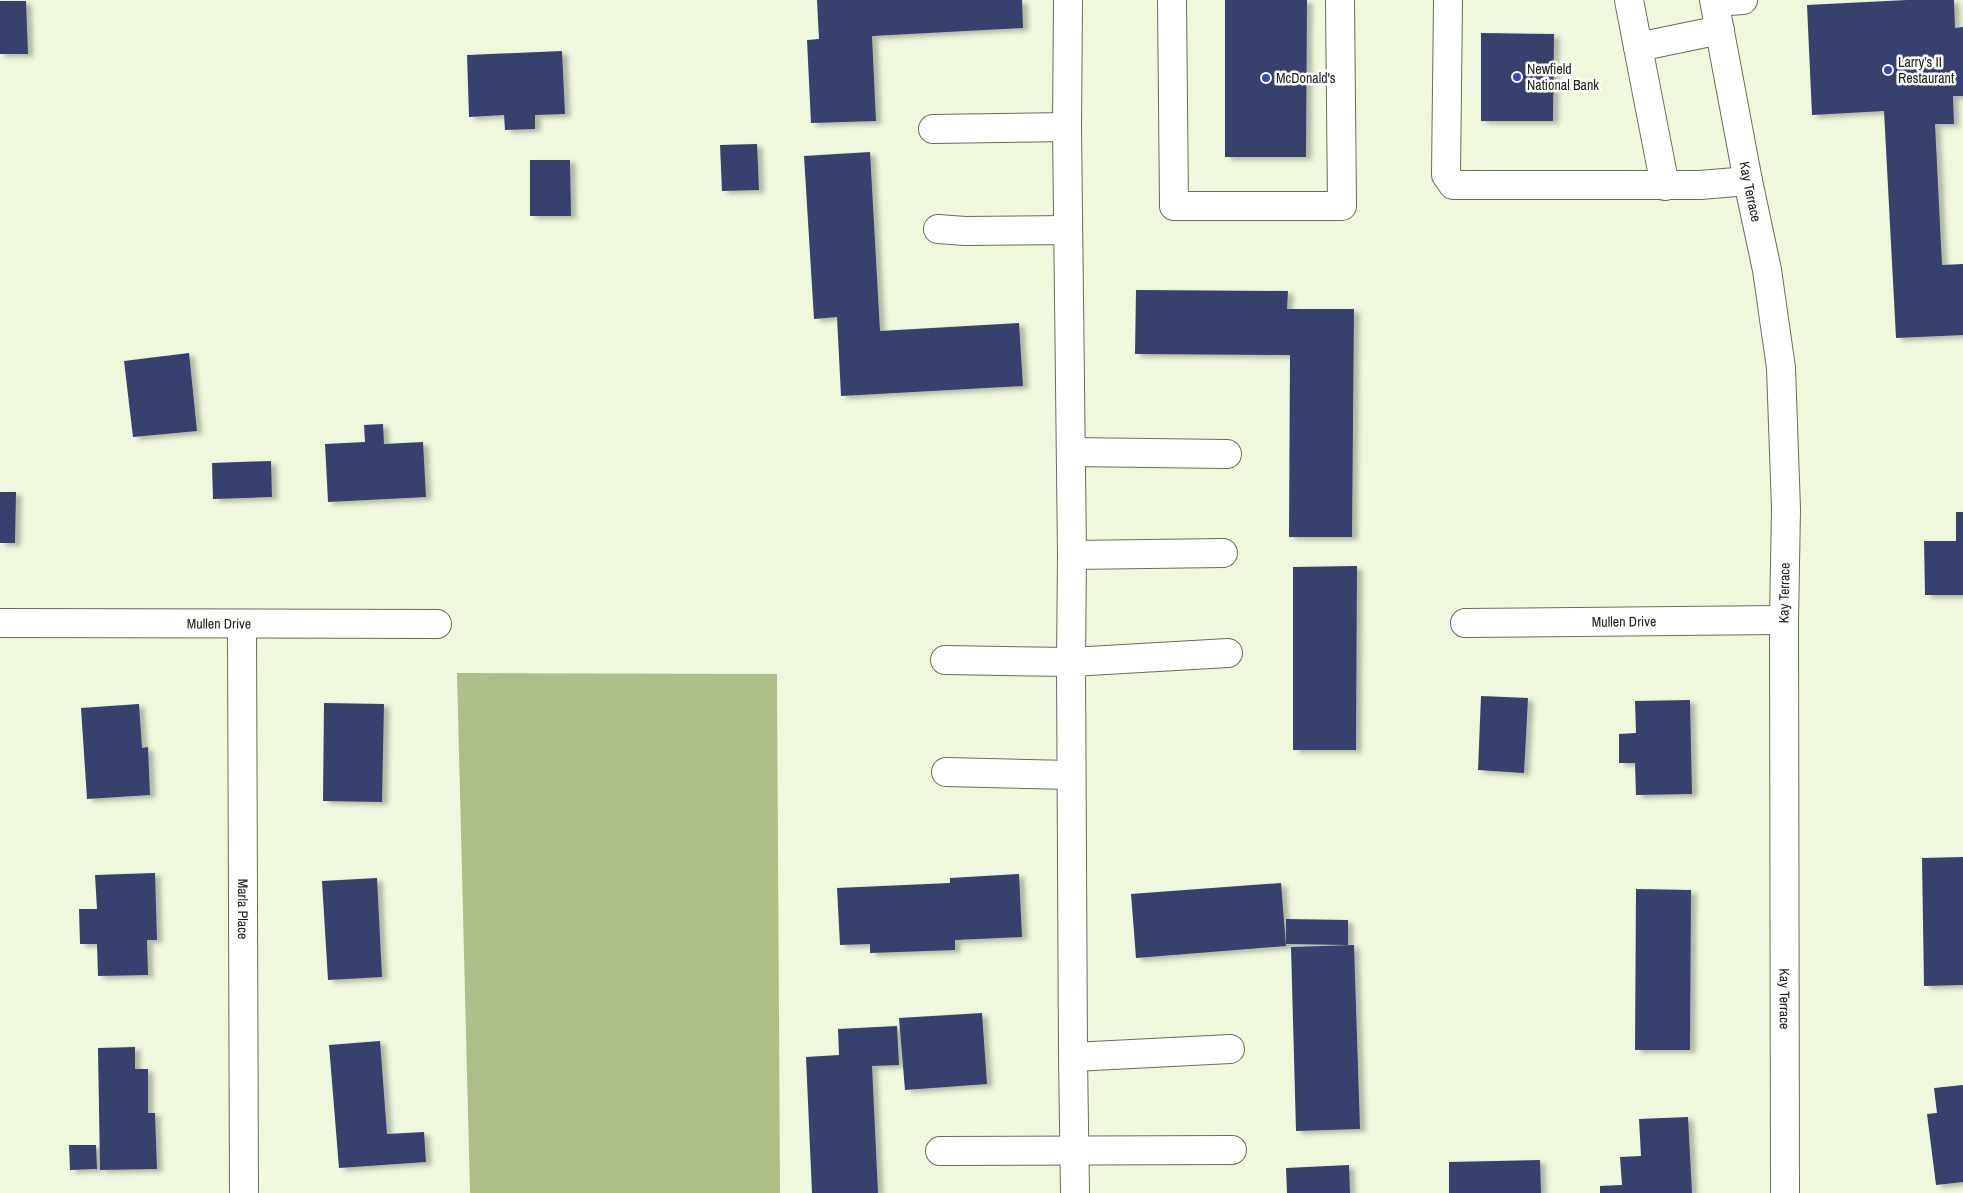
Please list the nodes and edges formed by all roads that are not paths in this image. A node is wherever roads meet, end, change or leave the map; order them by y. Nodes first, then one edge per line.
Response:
1 (1068, 0) edge
2 (1172, 0) edge
3 (1340, 0) edge
4 (1448, 0) edge
5 (1630, 0) edge
6 (1743, 0) edge
7 (1715, 1) edge
8 (1720, 30) junction
9 (1638, 47) junction
10 (1067, 127) junction
11 (933, 129) dead end
12 (1748, 181) junction
13 (1665, 186) junction
14 (938, 230) dead end
15 (1068, 230) junction
16 (1071, 452) junction
17 (1227, 454) dead end
18 (1223, 553) dead end
19 (1072, 555) junction
20 (1784, 620) junction
21 (0, 623) edge
22 (1465, 623) dead end
23 (242, 624) junction
24 (437, 624) dead end
25 (1228, 653) dead end
26 (945, 660) dead end
27 (1071, 662) junction
28 (946, 772) dead end
29 (1071, 775) junction
30 (1230, 1050) dead end
31 (1072, 1057) junction
32 (1074, 1150) junction
33 (1232, 1150) dead end
34 (940, 1151) dead end
35 (244, 1193) edge
36 (1075, 1193) edge
37 (1785, 1193) edge

1 - 10 street
2 - 3 street
4 - 13 street
5 - 9 street
6 - 7 street
7 - 8 street, Kay Terrace
8 - 9 street
8 - 12 street, Kay Terrace
9 - 13 street
10 - 11 street
10 - 15 street
12 - 13 street
12 - 20 street, Kay Terrace
14 - 15 street
15 - 16 street
16 - 17 street
16 - 19 street
18 - 19 street
19 - 27 street
20 - 22 street, Mullen Drive
20 - 37 street, Kay Terrace
21 - 23 street, Mullen Drive
23 - 24 street, Mullen Drive
23 - 35 street, Marla Place
25 - 27 street
26 - 27 street
27 - 29 street
28 - 29 street
29 - 31 street
30 - 31 street
31 - 32 street
32 - 33 street
32 - 34 street
32 - 36 street

